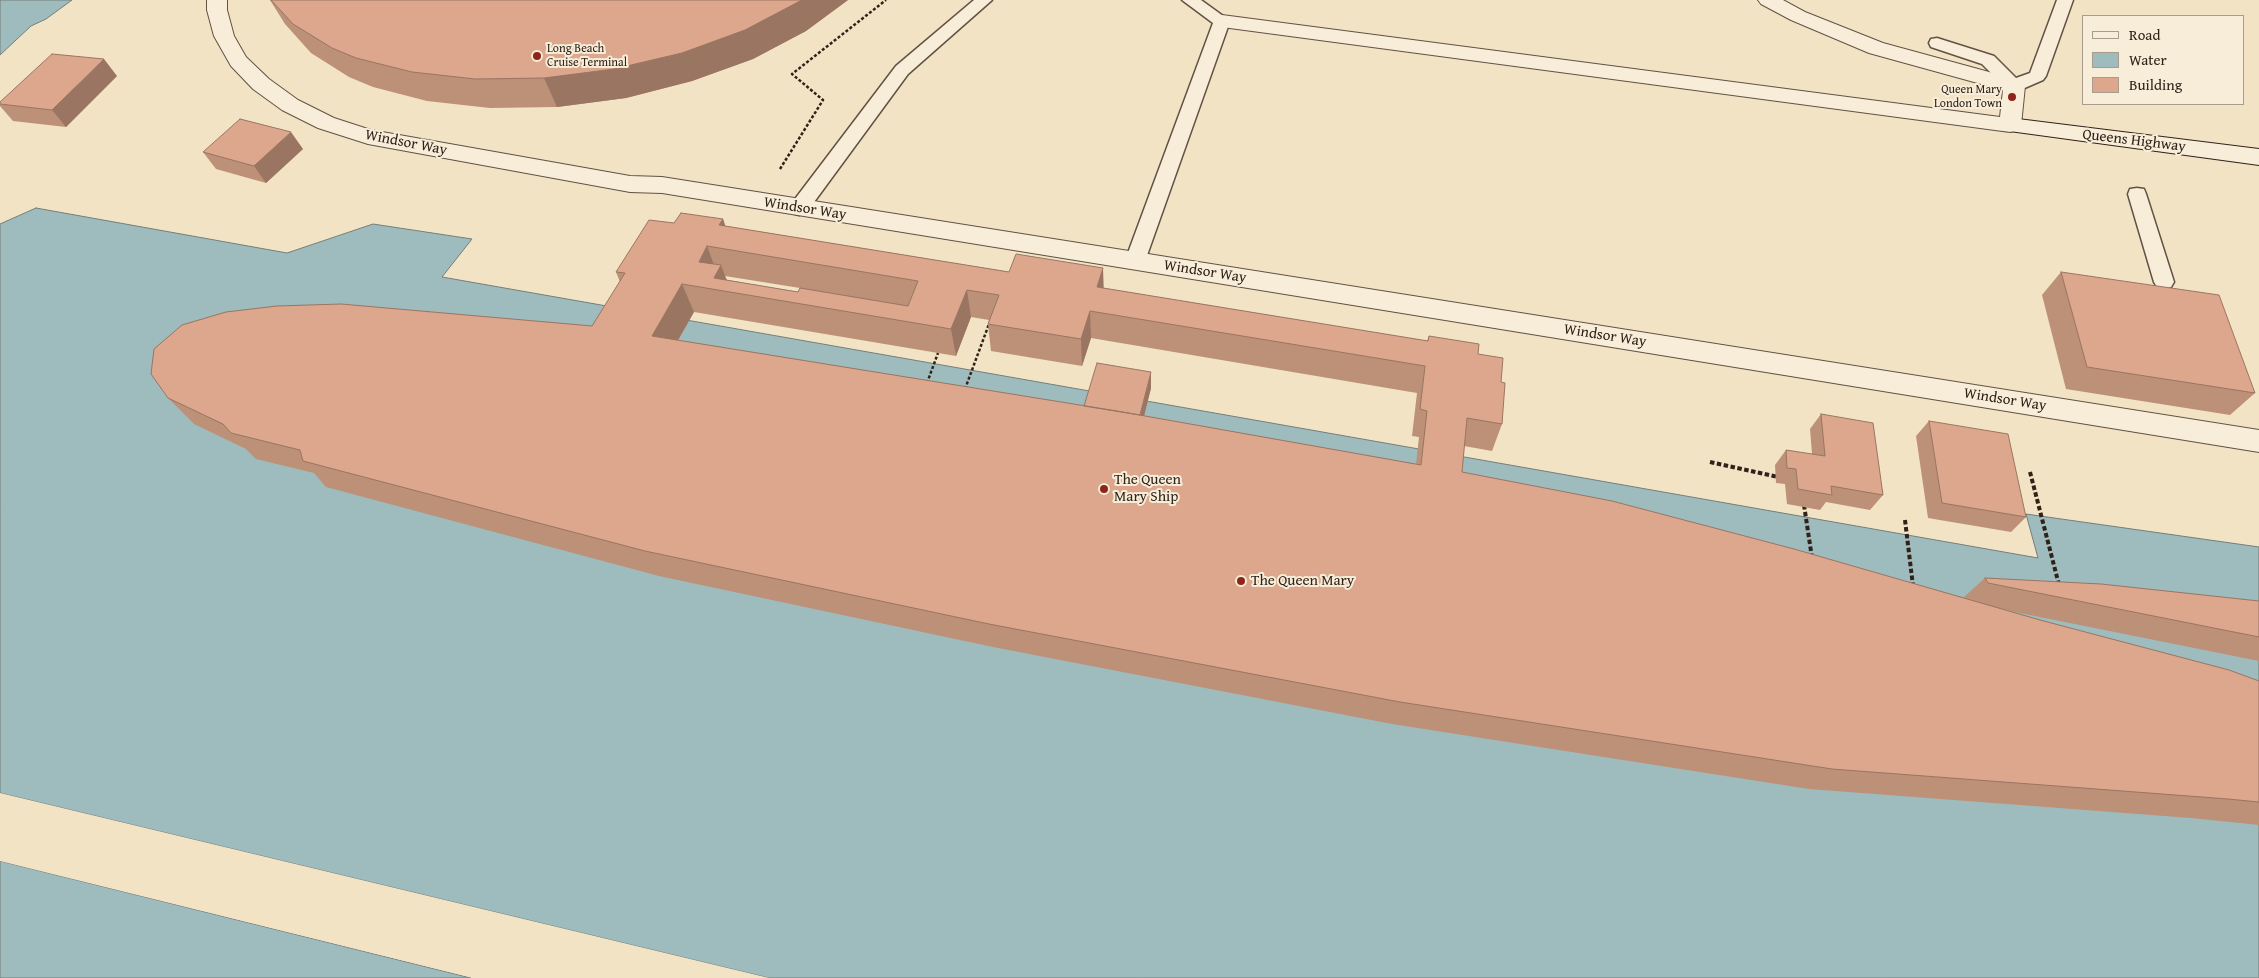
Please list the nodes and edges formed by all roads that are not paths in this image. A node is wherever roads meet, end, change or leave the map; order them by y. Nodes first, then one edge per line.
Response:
1 (216, 0) edge
2 (984, 0) edge
3 (1190, 0) edge
4 (1768, 0) edge
5 (2065, 0) edge
6 (1222, 21) junction
7 (1937, 43) dead end
8 (2014, 86) junction
9 (2010, 125) junction
10 (2259, 157) edge
11 (2137, 194) dead end
12 (799, 208) junction
13 (1135, 261) junction
14 (2164, 282) dead end
15 (2259, 441) edge

1 - 12 street, Windsor Way
2 - 12 lane
3 - 6 lane
4 - 8 street
5 - 8 lane
6 - 9 street, Queens Highway
6 - 13 lane
7 - 8 lane
8 - 9 street
9 - 10 street, Queens Highway
11 - 14 lane
12 - 13 street, Windsor Way
13 - 15 street, Windsor Way

